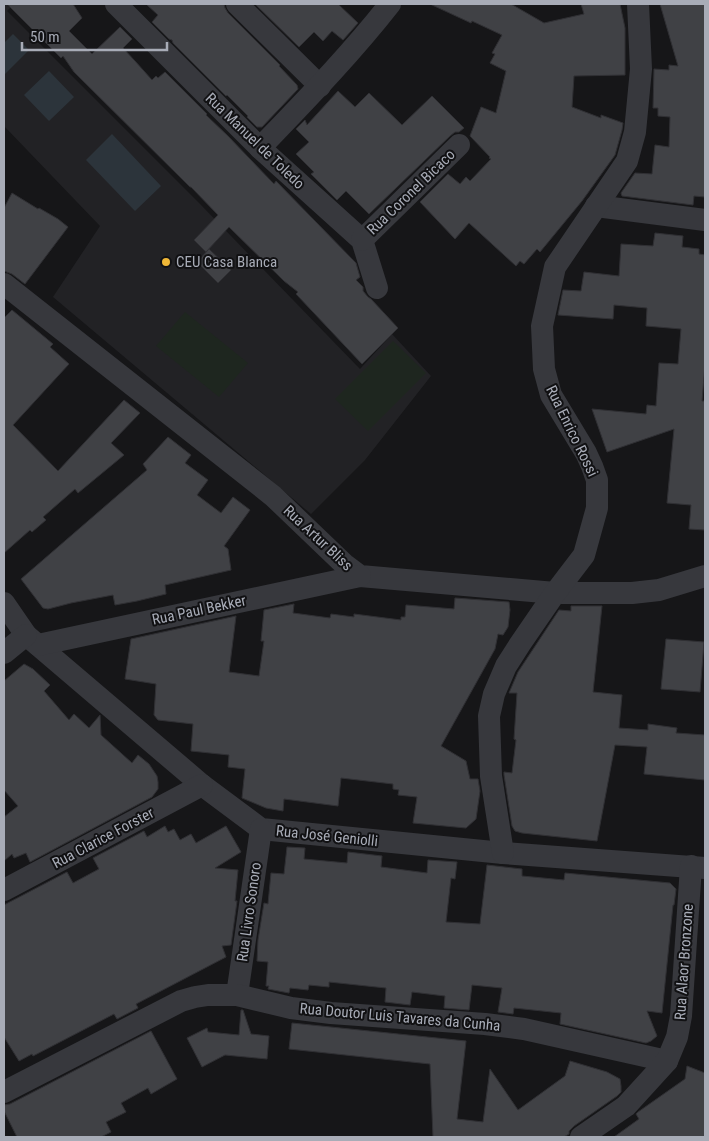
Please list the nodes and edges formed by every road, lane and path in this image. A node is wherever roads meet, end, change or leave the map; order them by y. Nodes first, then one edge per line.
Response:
1 (116, 4) edge
2 (237, 4) edge
3 (390, 4) edge
4 (638, 4) edge
5 (320, 86) junction
6 (459, 145) dead end
7 (260, 148) junction
8 (596, 206) junction
9 (705, 220) edge
10 (362, 240) junction
11 (4, 284) edge
12 (377, 288) dead end
13 (360, 576) junction
14 (705, 576) edge
15 (555, 594) junction
16 (4, 603) edge
17 (32, 640) junction
18 (4, 653) edge
19 (202, 785) junction
20 (262, 829) junction
21 (503, 853) junction
22 (698, 867) edge
23 (4, 890) edge
24 (237, 995) junction
25 (667, 1061) junction
26 (4, 1092) edge
27 (580, 1137) edge

1 - 7 street, Rua Manuel de Toledo
2 - 5 street
3 - 5 street
4 - 8 street, Rua Enrico Rossi
5 - 7 street
6 - 10 street, Rua Coronel Bicaco
7 - 10 street, Rua Manuel de Toledo
8 - 9 street
8 - 15 street, Rua Enrico Rossi
10 - 12 street
11 - 13 street, Rua Artur Bliss
13 - 15 street, Rua Artur Bliss
13 - 17 street, Rua Paul Bekker
14 - 15 street, Rua Artur Bliss
15 - 21 street, Rua Enrico Rossi
16 - 17 street, Rua José Geniolli
17 - 18 street
17 - 19 street, Rua José Geniolli
19 - 20 street, Rua José Geniolli
19 - 23 street, Rua Clarice Forster
20 - 21 street, Rua José Geniolli
20 - 24 street, Rua Livro Sonoro
21 - 22 street, Rua José Geniolli
22 - 25 street, Rua Alaor Bronzone
24 - 25 street, Rua Doutor Luis Tavares da Cunha
24 - 26 street, Rua Doutor Luis Tavares da Cunha
25 - 27 street, Rua Alaor Bronzone

